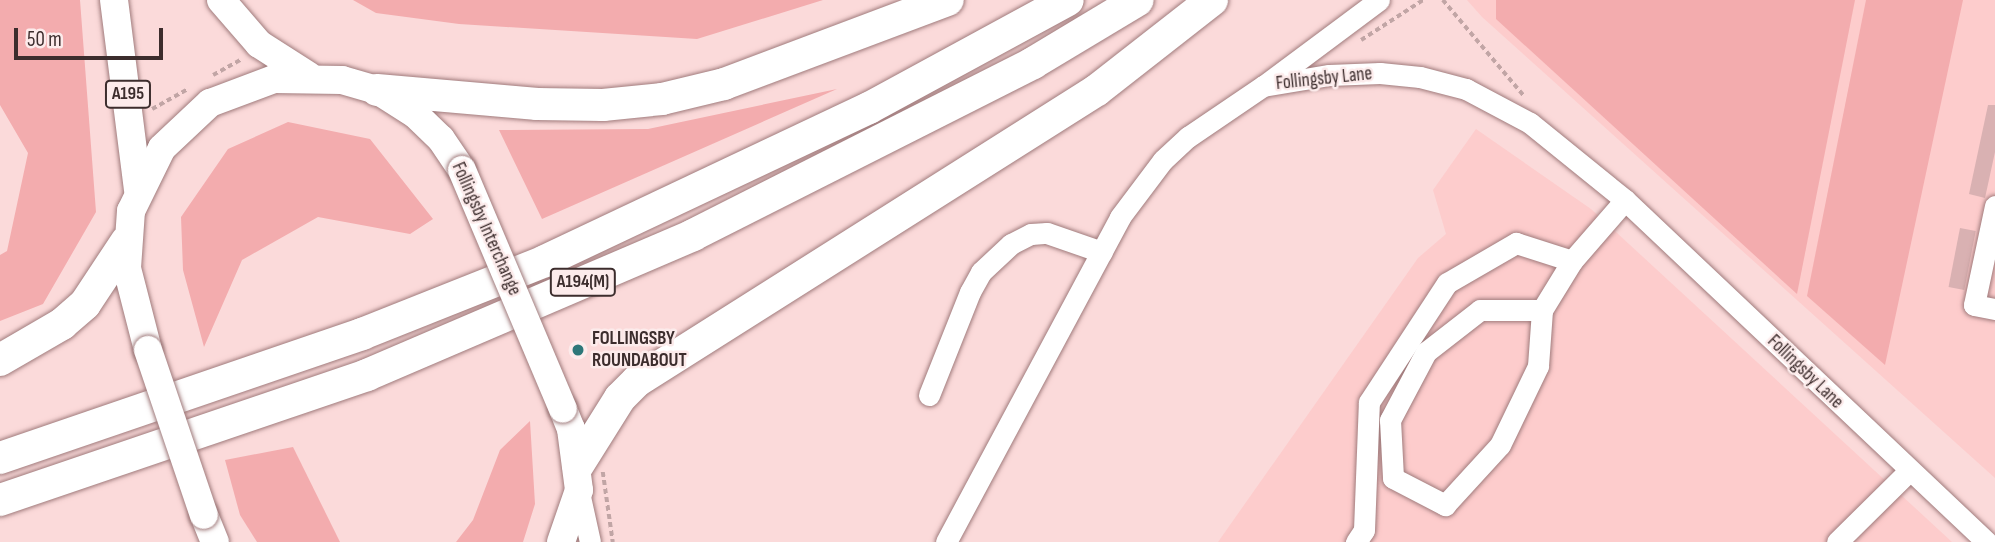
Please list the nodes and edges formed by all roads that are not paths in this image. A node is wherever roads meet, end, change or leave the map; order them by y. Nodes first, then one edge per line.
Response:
1 (114, 0) edge
2 (221, 0) edge
3 (948, 0) edge
4 (1068, 0) edge
5 (1138, 0) edge
6 (1212, 0) edge
7 (1379, 0) edge
8 (309, 76) junction
9 (1263, 86) junction
10 (377, 90) junction
11 (138, 189) junction
12 (1625, 200) junction
13 (1995, 206) edge
14 (126, 242) junction
15 (1102, 252) junction
16 (1573, 261) junction
17 (1995, 309) edge
18 (1542, 310) junction
19 (0, 360) edge
20 (929, 395) dead end
21 (0, 458) edge
22 (1909, 471) junction
23 (578, 477) junction
24 (0, 500) edge
25 (215, 542) edge
26 (561, 542) edge
27 (590, 542) edge
28 (946, 542) edge
29 (1356, 542) edge
30 (1837, 542) edge
31 (1987, 542) edge

1 - 11 main road, A195
2 - 8 main road
3 - 10 highway
4 - 21 highway, A194(M)
5 - 24 highway, A194(M)
6 - 23 highway
7 - 9 street
8 - 10 main road, Follingsby Interchange
8 - 11 main road, Follingsby Interchange
9 - 12 street, Follingsby Lane
9 - 15 street, Follingsby Lane
10 - 23 main road, Follingsby Interchange, bridge
11 - 14 main road, Follingsby Interchange
12 - 16 street
12 - 22 street, Follingsby Lane
13 - 17 street
14 - 19 highway
14 - 25 main road, Follingsby Interchange, bridge
15 - 20 street
15 - 28 street, Follingsby Lane
16 - 18 street
16 - 29 street
18 - 18 street
22 - 30 street
22 - 31 street, Follingsby Lane
23 - 26 main road
23 - 27 street

